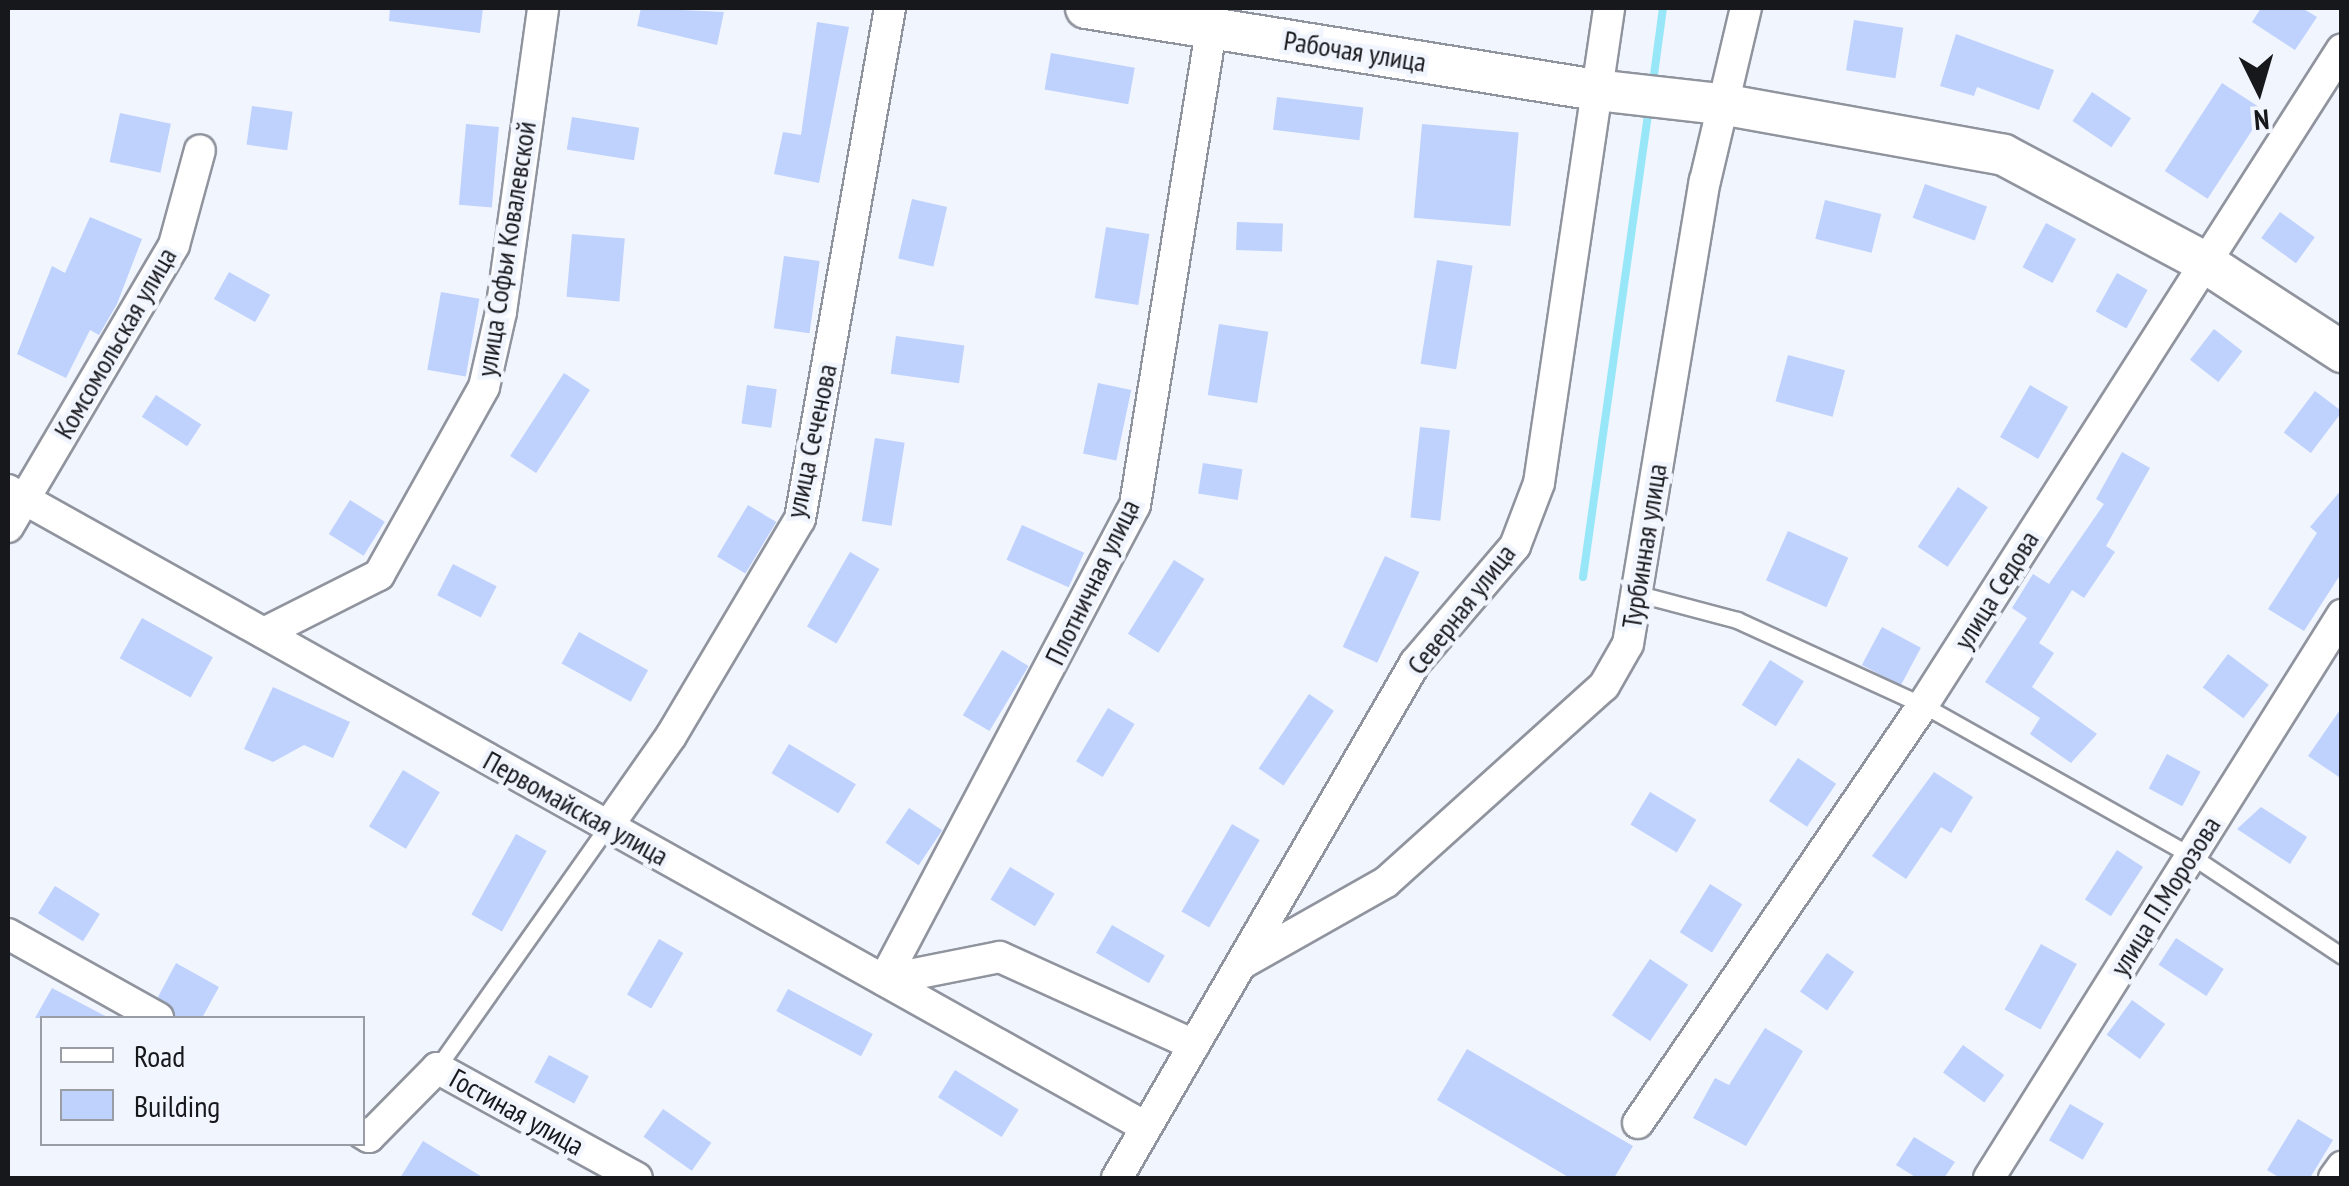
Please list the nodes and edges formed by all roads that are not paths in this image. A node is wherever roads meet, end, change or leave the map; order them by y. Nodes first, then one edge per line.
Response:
1 (543, 8) edge
2 (890, 8) edge
3 (1086, 8) edge
4 (1609, 8) edge
5 (1746, 8) edge
6 (1211, 28) junction
7 (2342, 48) edge
8 (1610, 92) junction
9 (1710, 103) junction
10 (200, 150) dead end
11 (2204, 262) junction
12 (2342, 352) edge
13 (16, 495) edge
14 (8, 527) edge
15 (1635, 593) junction
16 (2342, 615) edge
17 (264, 634) junction
18 (1924, 704) junction
19 (608, 826) junction
20 (2190, 855) junction
21 (8, 934) edge
22 (2342, 956) edge
23 (1240, 965) junction
24 (884, 980) junction
25 (154, 1016) edge
26 (1194, 1044) junction
27 (437, 1068) junction
28 (1638, 1123) dead end
29 (1144, 1126) junction
30 (365, 1135) edge
31 (2342, 1167) edge
32 (637, 1178) edge
33 (1117, 1178) edge
34 (1989, 1178) edge
35 (2334, 1178) edge

1 - 17 street, улица Софьи Ковалевской
2 - 19 street, улица Сеченова
3 - 6 street, Рабочая улица
4 - 8 street, Северная улица
5 - 9 street, Турбинная улица
6 - 8 street, Рабочая улица
6 - 24 street, Плотничная улица
7 - 11 street, улица Седова
8 - 9 street, Рабочая улица
8 - 23 street, Северная улица
9 - 11 street, Рабочая улица
9 - 15 street, Турбинная улица
10 - 13 street, Комсомольская улица
11 - 12 street, Рабочая улица
11 - 18 street, улица Седова
13 - 14 street, Комсомольская улица
13 - 17 street, Первомайская улица
15 - 18 lane
15 - 23 street, Турбинная улица
16 - 20 street, улица П.Морозова
17 - 19 street, Первомайская улица
18 - 20 lane
18 - 28 street, улица Седова
19 - 24 street, Первомайская улица
19 - 27 lane
20 - 22 lane
20 - 34 street, улица П.Морозова
21 - 25 street
23 - 26 street, Северная улица
24 - 26 street
24 - 29 street, Первомайская улица
26 - 29 street, Северная улица
27 - 30 street, Гостиная улица
27 - 32 street, Гостиная улица
29 - 33 street, Северная улица
31 - 35 street

